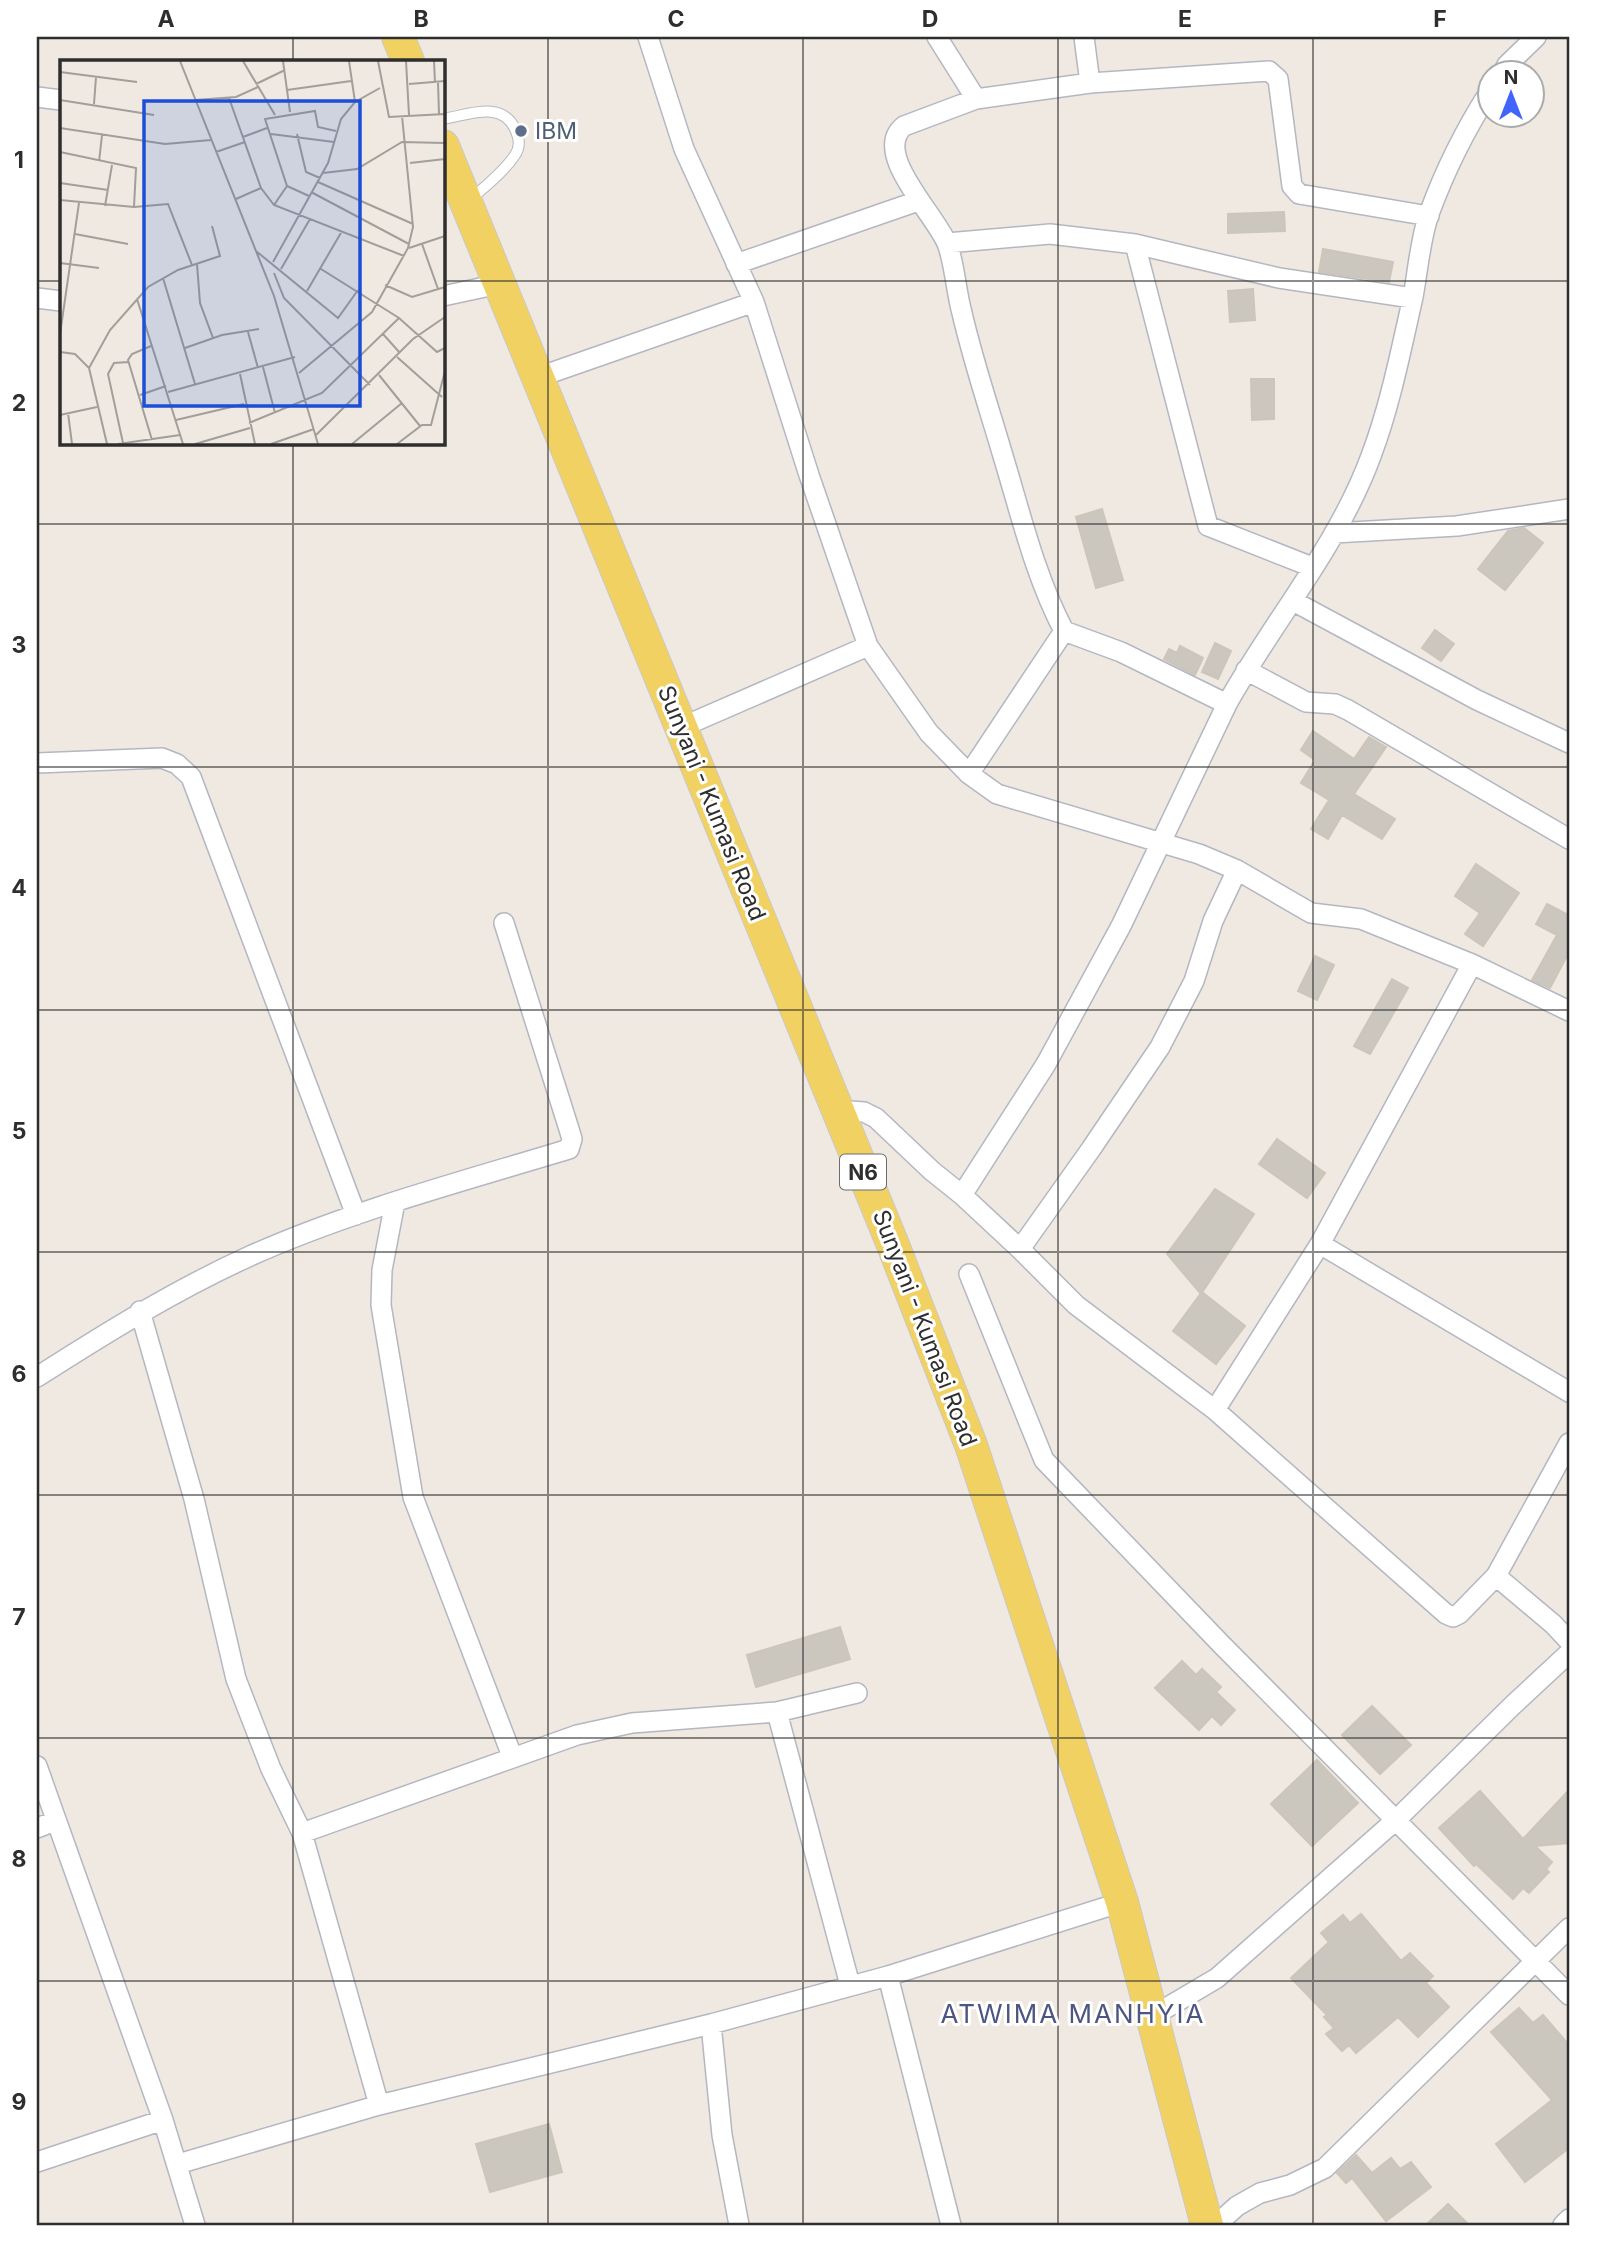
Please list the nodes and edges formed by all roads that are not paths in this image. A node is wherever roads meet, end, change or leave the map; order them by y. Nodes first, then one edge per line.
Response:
1 (398, 37) edge
2 (648, 37) edge
3 (937, 37) edge
4 (1084, 37) edge
5 (1536, 37) edge
6 (408, 60) edge
7 (1512, 60) edge
8 (1090, 83) junction
9 (37, 97) edge
10 (976, 99) junction
11 (60, 100) edge
12 (1476, 113) edge
13 (444, 120) edge
14 (444, 149) edge
15 (918, 201) junction
16 (466, 205) junction
17 (1429, 216) junction
18 (947, 243) junction
19 (1135, 244) junction
20 (736, 264) junction
21 (499, 284) junction
22 (444, 296) edge
23 (37, 298) edge
24 (1412, 298) junction
25 (60, 301) edge
26 (754, 302) junction
27 (536, 378) junction
28 (1569, 509) edge
29 (1334, 533) junction
30 (1312, 567) junction
31 (1293, 601) junction
32 (1064, 631) junction
33 (868, 646) junction
34 (1245, 670) junction
35 (1227, 704) junction
36 (682, 727) junction
37 (1569, 743) edge
38 (37, 764) edge
39 (969, 774) junction
40 (1569, 839) edge
41 (1163, 843) junction
42 (1237, 870) junction
43 (504, 923) dead end
44 (1472, 964) junction
45 (1569, 1012) edge
46 (837, 1110) junction
47 (962, 1195) junction
48 (395, 1202) junction
49 (356, 1215) junction
50 (1320, 1244) junction
51 (1020, 1249) junction
52 (969, 1274) dead end
53 (140, 1311) junction
54 (37, 1377) edge
55 (1569, 1392) edge
56 (1215, 1410) junction
57 (1569, 1443) edge
58 (1496, 1576) junction
59 (1569, 1641) edge
60 (1569, 1653) edge
61 (857, 1693) dead end
62 (777, 1712) junction
63 (512, 1756) junction
64 (37, 1766) edge
65 (1397, 1819) junction
66 (46, 1825) edge
67 (302, 1833) junction
68 (1122, 1902) junction
69 (1569, 1928) edge
70 (1536, 1961) junction
71 (888, 1976) junction
72 (850, 1985) junction
73 (1569, 1995) edge
74 (1151, 2017) junction
75 (711, 2024) junction
76 (379, 2105) junction
77 (163, 2120) junction
78 (37, 2162) edge
79 (178, 2164) junction
80 (1569, 2219) edge
81 (195, 2225) edge
82 (739, 2225) edge
83 (951, 2225) edge
84 (1207, 2225) edge
85 (1216, 2225) edge
86 (1563, 2225) edge

1 - 6 main road
2 - 20 street
3 - 10 street
4 - 8 street
5 - 7 street
8 - 10 street
8 - 17 street
9 - 11 street
10 - 15 street
12 - 17 street
13 - 16 lane
14 - 16 main road, Sunyani - Kumasi Road / N6
15 - 18 street
15 - 20 street
16 - 21 main road, Sunyani - Kumasi Road / N6
17 - 24 street
18 - 19 street
18 - 32 street
19 - 24 street
19 - 30 street
20 - 26 street
21 - 22 street
21 - 27 main road, Sunyani - Kumasi Road / N6
23 - 25 street
24 - 29 street
26 - 27 street
26 - 33 street
27 - 36 main road, Sunyani - Kumasi Road / N6
28 - 29 street
29 - 30 street
30 - 31 street
31 - 34 street
31 - 37 street
32 - 35 street
32 - 39 street
33 - 36 street
33 - 39 street
34 - 35 street
34 - 40 street
35 - 41 street
36 - 46 main road, Sunyani - Kumasi Road / N6
38 - 49 street
39 - 41 street
41 - 42 street
41 - 47 street
42 - 44 street
42 - 51 street
43 - 48 street
44 - 45 street
44 - 50 street
46 - 47 street
46 - 68 main road, Sunyani - Kumasi Road / N6
47 - 51 street
48 - 49 street
48 - 63 street
49 - 53 street
50 - 55 street
50 - 56 street
51 - 56 street
52 - 65 street
53 - 54 street
53 - 67 street
56 - 58 street
57 - 58 street
58 - 59 street
60 - 65 street
61 - 62 street
62 - 63 street
62 - 72 street
63 - 67 street
64 - 66 street
65 - 70 street
65 - 74 street
66 - 77 street
67 - 76 street
68 - 71 street
68 - 74 main road, Sunyani - Kumasi Road / N6
69 - 70 street
70 - 73 street
70 - 85 street
71 - 72 street
71 - 83 street
72 - 75 street
74 - 84 main road, Sunyani - Kumasi Road / N6
75 - 76 street
75 - 82 street
76 - 79 street
77 - 78 street
77 - 79 street
79 - 81 street
80 - 86 street

